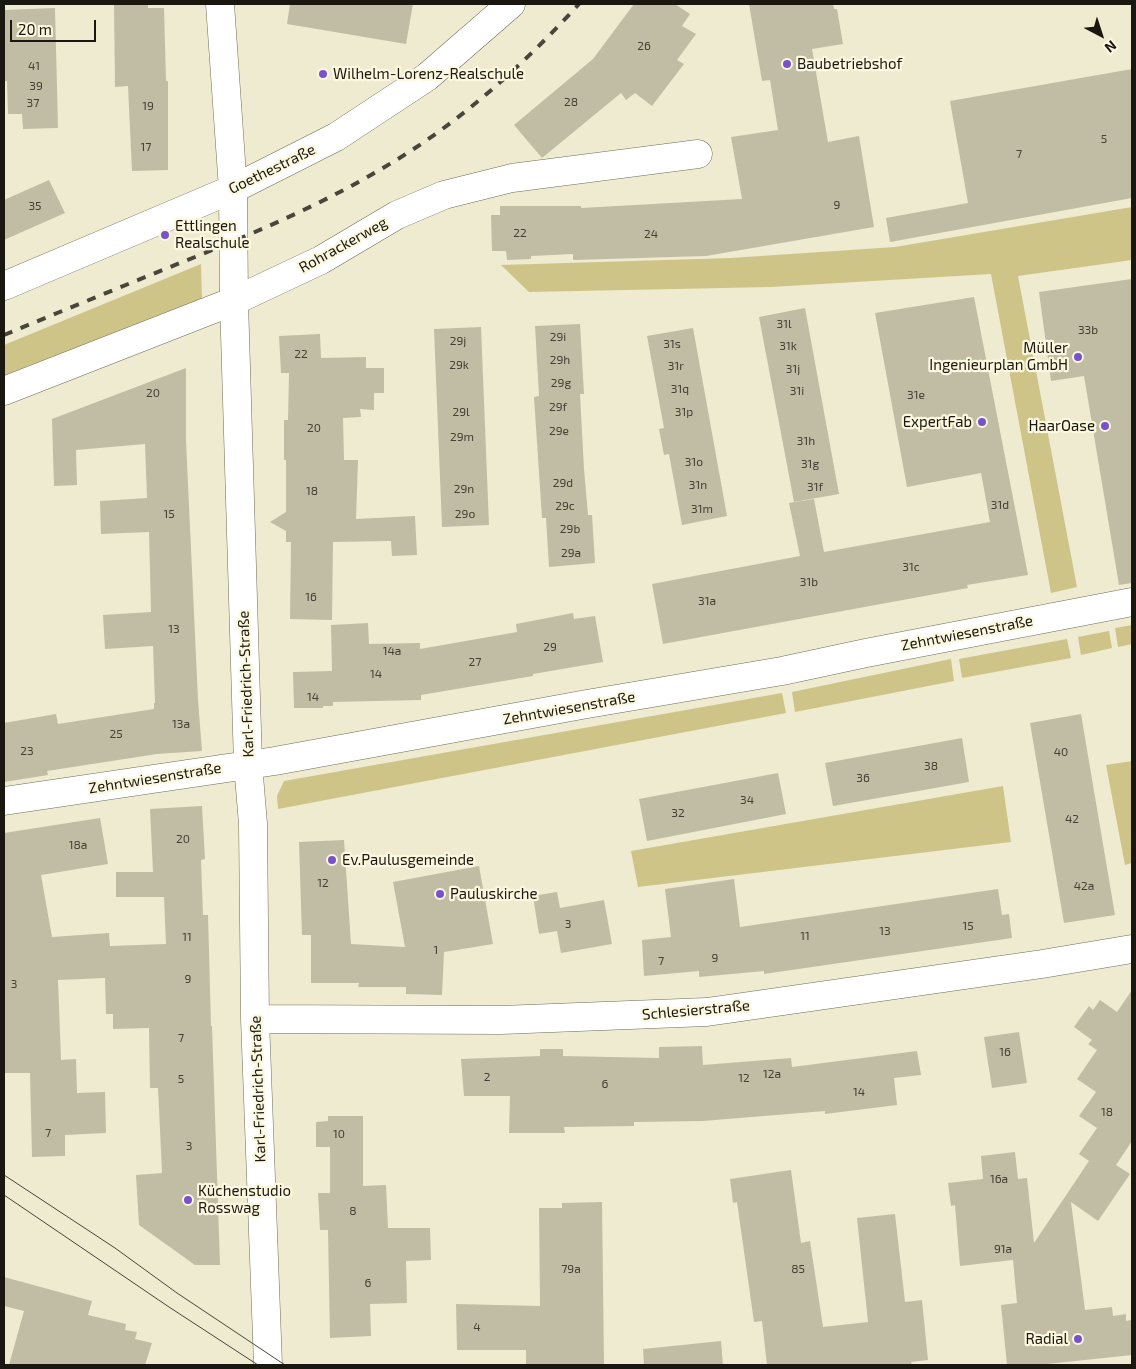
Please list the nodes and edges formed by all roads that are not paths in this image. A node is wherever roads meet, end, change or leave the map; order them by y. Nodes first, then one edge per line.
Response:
1 (220, 4) edge
2 (511, 4) edge
3 (698, 154) dead end
4 (233, 189) junction
5 (4, 286) edge
6 (234, 301) junction
7 (4, 392) edge
8 (1132, 602) edge
9 (248, 764) junction
10 (4, 801) edge
11 (1132, 949) edge
12 (255, 1019) junction
13 (268, 1365) edge

1 - 4 street, Karl-Friedrich-Straße
2 - 4 street, Goethestraße
3 - 6 street, Rohrackerweg
4 - 5 street, Goethestraße
4 - 6 street, Karl-Friedrich-Straße
6 - 7 street, Rohrackerweg
6 - 9 street, Karl-Friedrich-Straße
8 - 9 street, Zehntwiesenstraße
9 - 10 street, Zehntwiesenstraße
9 - 12 street, Karl-Friedrich-Straße
11 - 12 street, Schlesierstraße
12 - 13 street, Karl-Friedrich-Straße

